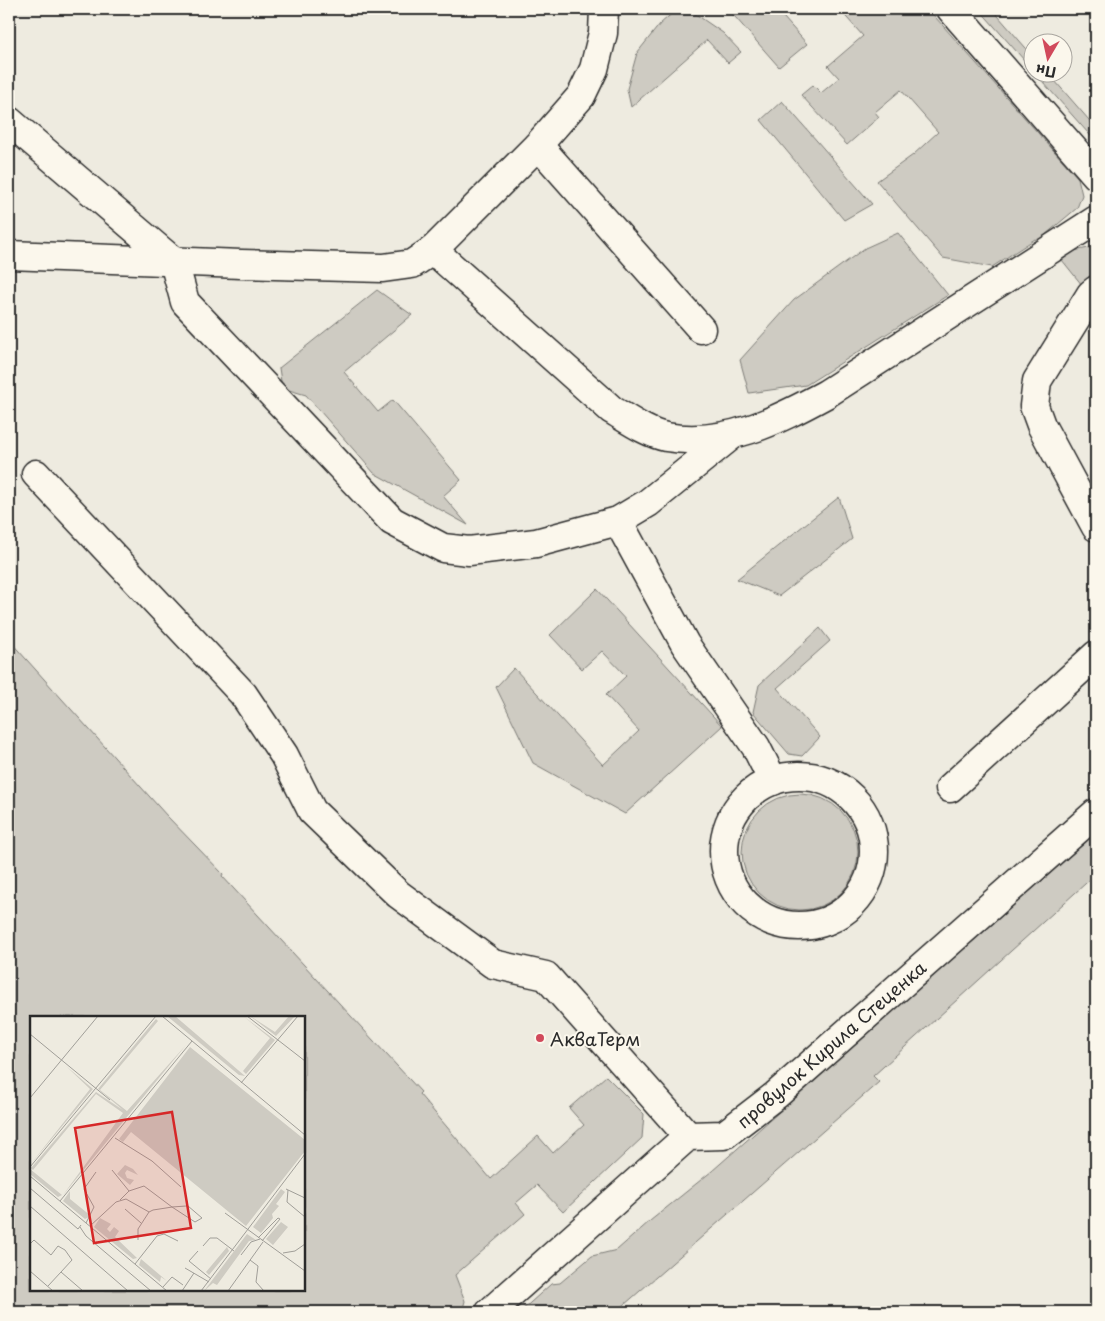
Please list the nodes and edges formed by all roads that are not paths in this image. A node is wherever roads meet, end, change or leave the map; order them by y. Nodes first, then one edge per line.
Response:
1 (604, 9) edge
2 (951, 9) edge
3 (9, 121) edge
4 (538, 145) junction
5 (1096, 175) edge
6 (1096, 220) edge
7 (433, 250) junction
8 (9, 255) edge
9 (174, 262) junction
10 (1096, 290) edge
11 (700, 329) dead end
12 (732, 435) junction
13 (36, 474) dead end
14 (618, 520) junction
15 (1096, 527) edge
16 (1096, 655) edge
17 (773, 781) junction
18 (950, 788) dead end
19 (1096, 812) edge
20 (688, 1136) junction
21 (490, 1312) edge

1 - 4 street
2 - 5 street
3 - 9 street
4 - 7 street
4 - 11 street
6 - 12 street
7 - 9 street
7 - 12 street
8 - 9 street
9 - 14 street
10 - 15 street
12 - 14 street
13 - 20 street
14 - 17 street
16 - 18 street
17 - 17 street
19 - 20 street, провулок Кирила Стеценка
20 - 21 street

